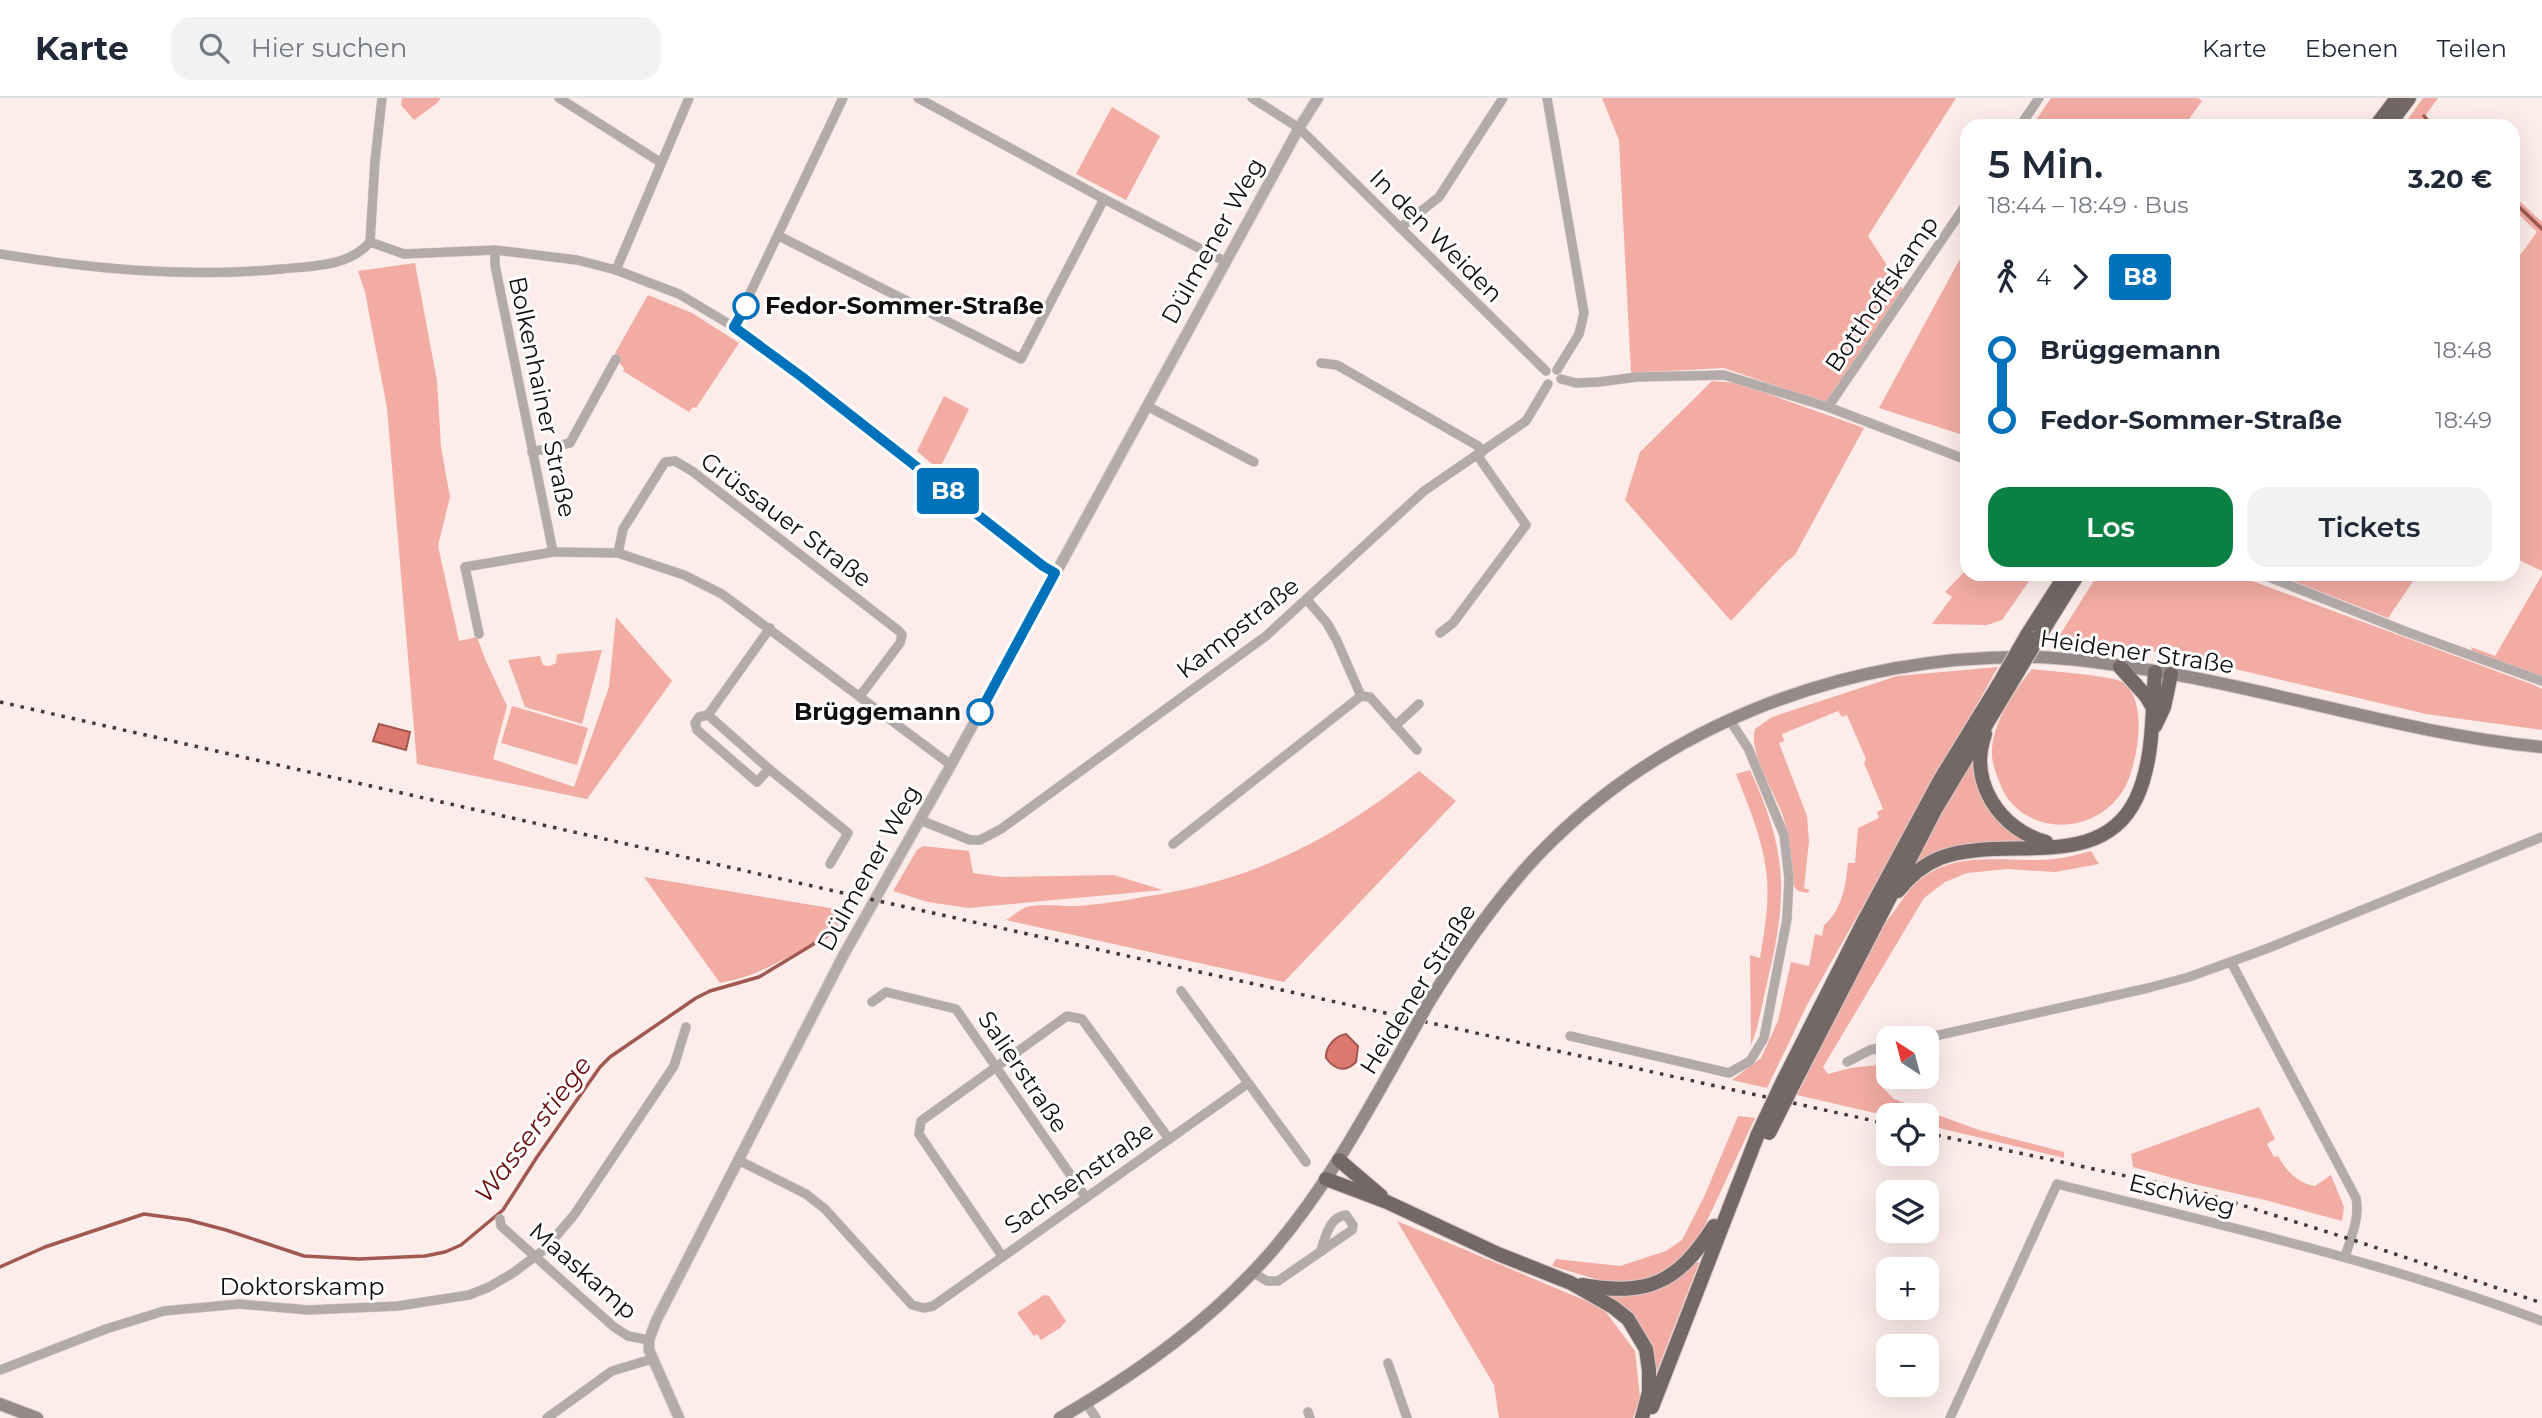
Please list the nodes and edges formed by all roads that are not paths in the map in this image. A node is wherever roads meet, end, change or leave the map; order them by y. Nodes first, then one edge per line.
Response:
1 (382, 98) edge
2 (559, 98) edge
3 (688, 98) edge
4 (843, 98) edge
5 (918, 98) edge
6 (1252, 98) edge
7 (1318, 98) edge
8 (1503, 98) edge
9 (1547, 98) edge
10 (2039, 98) edge
11 (2397, 98) edge
12 (2409, 98) edge
13 (2025, 119) edge
14 (2381, 119) edge
15 (2393, 119) edge
16 (1299, 128) junction
17 (660, 162) junction
18 (1104, 199) junction
19 (1960, 213) edge
20 (1400, 228) junction
21 (779, 236) junction
22 (370, 242) junction
23 (495, 250) junction
24 (0, 254) edge
25 (1226, 262) junction
26 (616, 270) junction
27 (734, 327) junction
28 (616, 359) dead end
29 (1321, 363) dead end
30 (1546, 372) junction
31 (1559, 374) junction
32 (1548, 384) junction
33 (1147, 406) junction
34 (1828, 407) junction
35 (532, 452) junction
36 (1480, 454) junction
37 (1960, 457) edge
38 (1254, 462) dead end
39 (553, 552) junction
40 (618, 553) junction
41 (1055, 573) junction
42 (2062, 581) edge
43 (2073, 581) edge
44 (2279, 581) edge
45 (1307, 600) junction
46 (770, 628) junction
47 (1440, 633) dead end
48 (479, 634) dead end
49 (2033, 635) junction
50 (2120, 667) junction
51 (2155, 672) junction
52 (2171, 674) junction
53 (2542, 681) edge
54 (2004, 685) junction
55 (860, 696) junction
56 (1361, 696) junction
57 (1419, 704) dead end
58 (2152, 708) junction
59 (708, 715) junction
60 (1729, 719) junction
61 (1395, 726) junction
62 (2150, 737) junction
63 (2542, 747) edge
64 (1417, 750) dead end
65 (951, 765) junction
66 (769, 769) junction
67 (920, 820) junction
68 (2542, 837) edge
69 (1173, 844) dead end
70 (2064, 847) junction
71 (830, 864) dead end
72 (1875, 924) junction
73 (2231, 962) junction
74 (1181, 991) dead end
75 (872, 1002) dead end
76 (686, 1027) dead end
77 (1939, 1035) edge
78 (1570, 1036) dead end
79 (1876, 1049) edge
80 (1847, 1062) dead end
81 (996, 1068) junction
82 (1788, 1083) junction
83 (1247, 1084) junction
84 (1762, 1136) junction
85 (1169, 1139) junction
86 (738, 1160) junction
87 (1339, 1160) junction
88 (1306, 1163) dead end
89 (1326, 1179) junction
90 (1085, 1196) junction
91 (1730, 1201) junction
92 (1387, 1202) junction
93 (500, 1219) dead end
94 (1321, 1250) dead end
95 (1002, 1256) junction
96 (536, 1257) junction
97 (2345, 1257) junction
98 (1252, 1272) junction
99 (1571, 1283) junction
100 (2542, 1321) edge
101 (649, 1340) junction
102 (652, 1359) junction
103 (1388, 1363) dead end
104 (0, 1370) edge
105 (1086, 1403) junction
106 (0, 1404) edge
107 (36, 1418) edge
108 (547, 1418) edge
109 (679, 1418) edge
110 (1060, 1418) edge
111 (1096, 1418) edge
112 (1408, 1418) edge
113 (1642, 1418) edge
114 (1648, 1418) edge
115 (1656, 1418) edge
116 (1950, 1418) edge

1 - 22 street
2 - 17 street
3 - 17 street
4 - 21 street
5 - 18 street
6 - 16 street, In den Weiden
7 - 16 street, Dülmener Weg
8 - 20 street
9 - 31 street
10 - 13 street
11 - 14 highway
12 - 15 highway
16 - 20 street, In den Weiden
16 - 25 street, Dülmener Weg
17 - 26 street
18 - 21 street
18 - 25 street
19 - 34 street, Botthoffskamp
20 - 30 street, In den Weiden
21 - 27 street
22 - 23 street
22 - 24 street
23 - 26 street
23 - 35 street, Bolkenhainer Straße
25 - 33 street, Dülmener Weg
26 - 27 street
27 - 41 street
28 - 35 street
29 - 36 street
30 - 31 street
30 - 32 street
31 - 32 street
31 - 34 street
32 - 36 street, Kampstraße
33 - 38 street
33 - 41 street, Dülmener Weg
34 - 37 street
35 - 39 street, Bolkenhainer Straße
36 - 45 street, Kampstraße
36 - 47 street
39 - 40 street, Bolkenhainer Straße
39 - 48 street, Bolkenhainer Straße
40 - 46 street, Bolkenhainer Straße
40 - 55 street, Grüssauer Straße
41 - 65 street, Dülmener Weg
42 - 49 highway
43 - 49 highway
44 - 53 street
45 - 56 street
45 - 67 street, Kampstraße
46 - 55 street, Bolkenhainer Straße
46 - 59 street
49 - 54 highway, bridge
50 - 51 main road, Heidener Straße
50 - 58 highway
50 - 60 main road, Heidener Straße
51 - 52 main road, Heidener Straße
51 - 58 highway
52 - 62 highway
52 - 63 main road, Heidener Straße
54 - 70 highway
54 - 72 highway
54 - 82 highway
55 - 65 street, Bolkenhainer Straße
56 - 61 street
56 - 69 street
57 - 61 street
58 - 62 highway
59 - 66 street
59 - 66 street
60 - 78 street
60 - 87 main road, Heidener Straße, bridge
61 - 64 street
62 - 70 highway
65 - 67 street, Dülmener Weg
66 - 71 street
67 - 86 street, Dülmener Weg
68 - 73 street
70 - 72 highway
72 - 82 highway
73 - 77 street
73 - 97 street
74 - 83 street
75 - 81 street, Salierstraße
76 - 96 street, Doktorskamp
79 - 80 street
81 - 85 street
81 - 90 street, Salierstraße
81 - 95 street
82 - 84 highway, bridge
83 - 85 street, Sachsenstraße
83 - 88 street
84 - 91 highway
84 - 115 highway
85 - 90 street, Sachsenstraße
86 - 95 street, Sachsenstraße
86 - 101 street, Dülmener Weg
87 - 89 main road, Heidener Straße
87 - 92 highway
89 - 92 highway
89 - 98 main road, Heidener Straße
90 - 95 street, Sachsenstraße
91 - 99 highway
91 - 114 highway
92 - 99 highway
93 - 96 street, Maaskamp
94 - 98 street
96 - 101 street, Maaskamp
96 - 104 street, Doktorskamp
97 - 100 street, Eschweg
97 - 116 street, Eschweg
98 - 105 main road, Heidener Straße
99 - 113 highway
101 - 102 street
102 - 108 street
102 - 109 street
103 - 112 street
105 - 110 main road, Heidener Straße
105 - 111 street
106 - 107 main road

